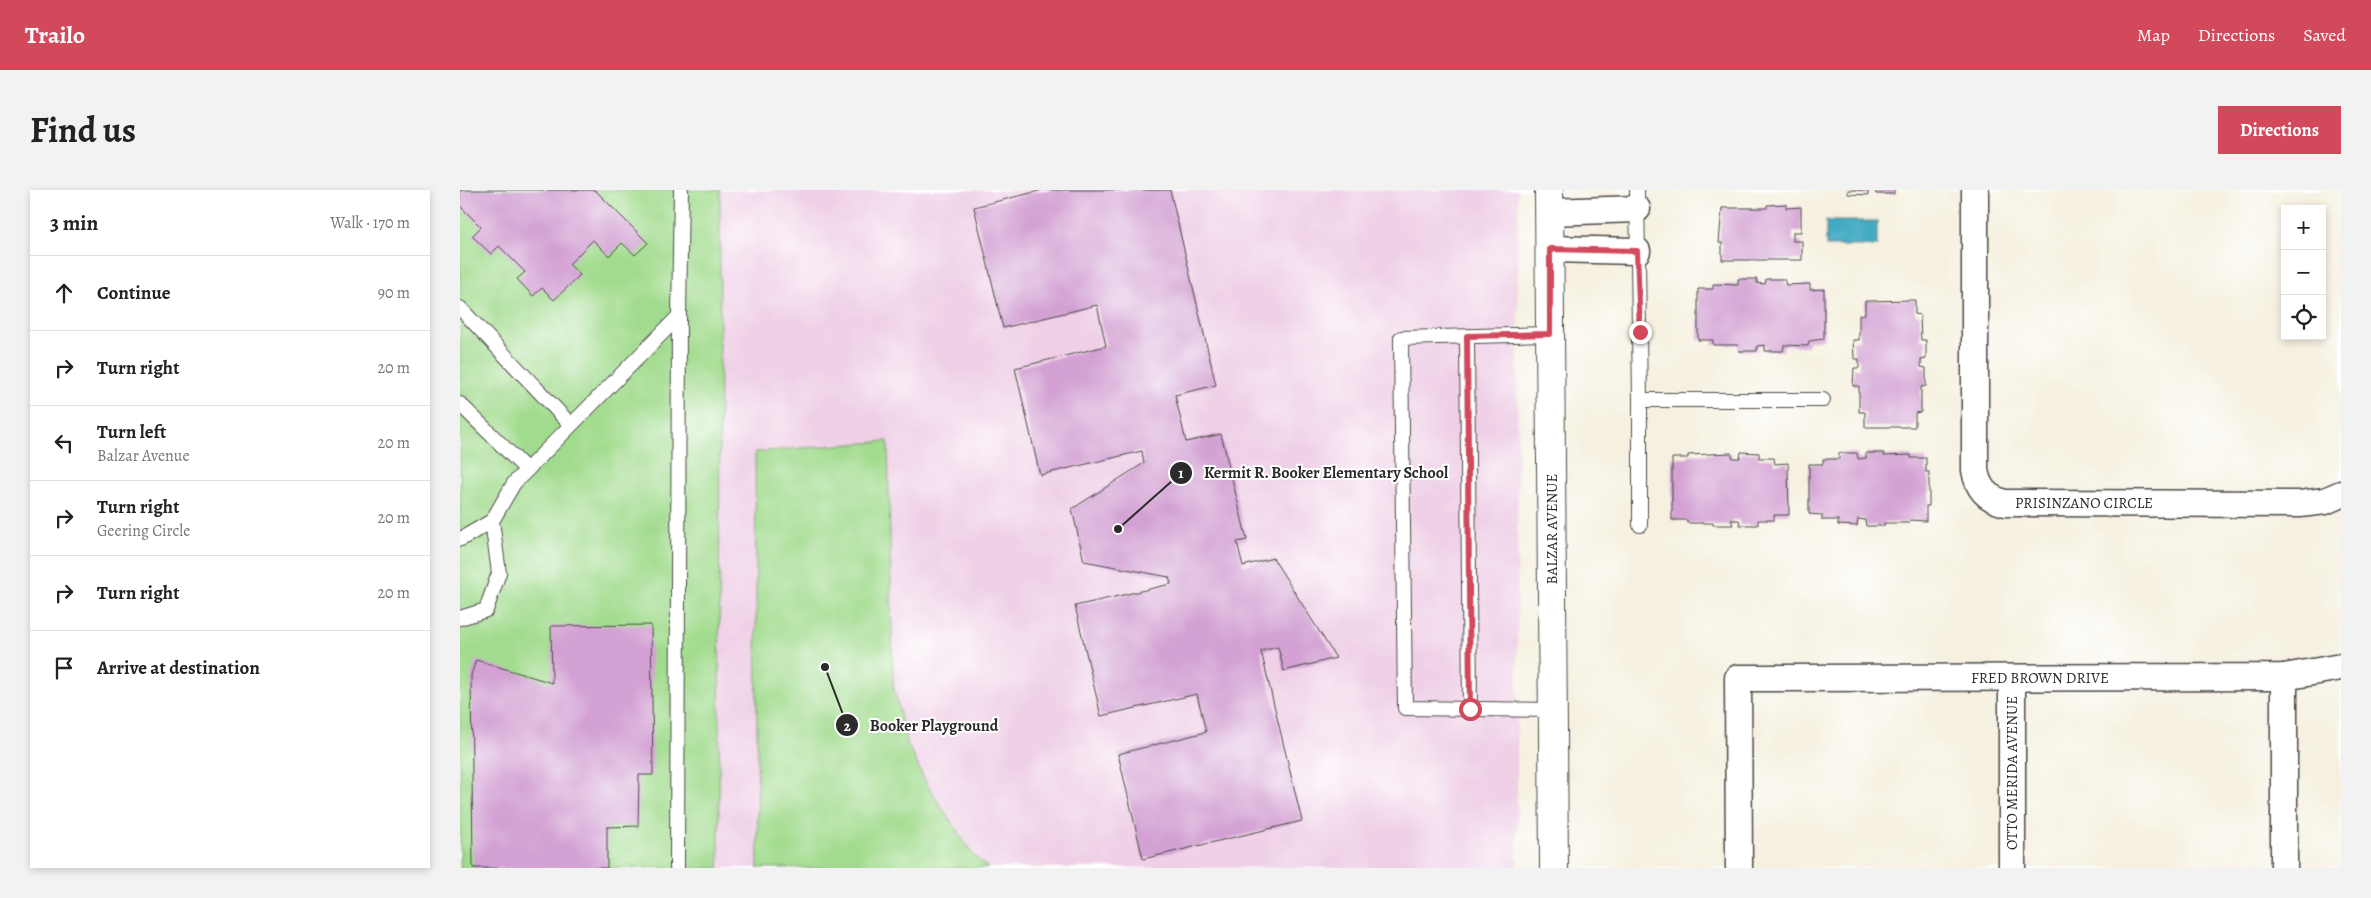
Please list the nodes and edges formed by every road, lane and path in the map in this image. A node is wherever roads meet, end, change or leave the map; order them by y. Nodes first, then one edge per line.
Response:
1 (681, 190) edge
2 (1975, 190) edge
3 (1637, 200) edge
4 (1549, 201) edge
5 (1550, 249) junction
6 (1637, 251) junction
7 (460, 308) edge
8 (679, 316) junction
9 (1550, 334) junction
10 (1467, 336) junction
11 (1640, 400) junction
12 (1823, 400) dead end
13 (460, 404) edge
14 (571, 425) junction
15 (527, 470) junction
16 (2341, 494) edge
17 (492, 521) junction
18 (1640, 525) dead end
19 (460, 539) edge
20 (460, 618) edge
21 (2341, 667) edge
22 (2284, 677) junction
23 (2012, 678) junction
24 (1470, 709) junction
25 (1553, 710) junction
26 (677, 868) edge
27 (1554, 868) edge
28 (1739, 868) edge
29 (2012, 868) edge
30 (2284, 868) edge

1 - 8 lane
2 - 16 street, PRISINZANO CIRCLE
3 - 4 street
3 - 6 lane
4 - 5 street, BALZAR AVENUE
5 - 6 street
5 - 9 street, BALZAR AVENUE
6 - 11 lane
7 - 14 lane
8 - 14 lane
8 - 26 lane
9 - 10 lane
9 - 25 street, BALZAR AVENUE
10 - 24 lane
10 - 24 lane
11 - 12 lane
11 - 18 lane
13 - 15 lane
14 - 15 lane
15 - 17 lane
17 - 19 lane
17 - 20 lane
21 - 22 street, FRED BROWN DRIVE
22 - 23 street, FRED BROWN DRIVE
22 - 30 street
23 - 28 street, FRED BROWN DRIVE
23 - 29 street, OTTO MERIDA AVENUE
24 - 25 lane
25 - 27 street, BALZAR AVENUE

